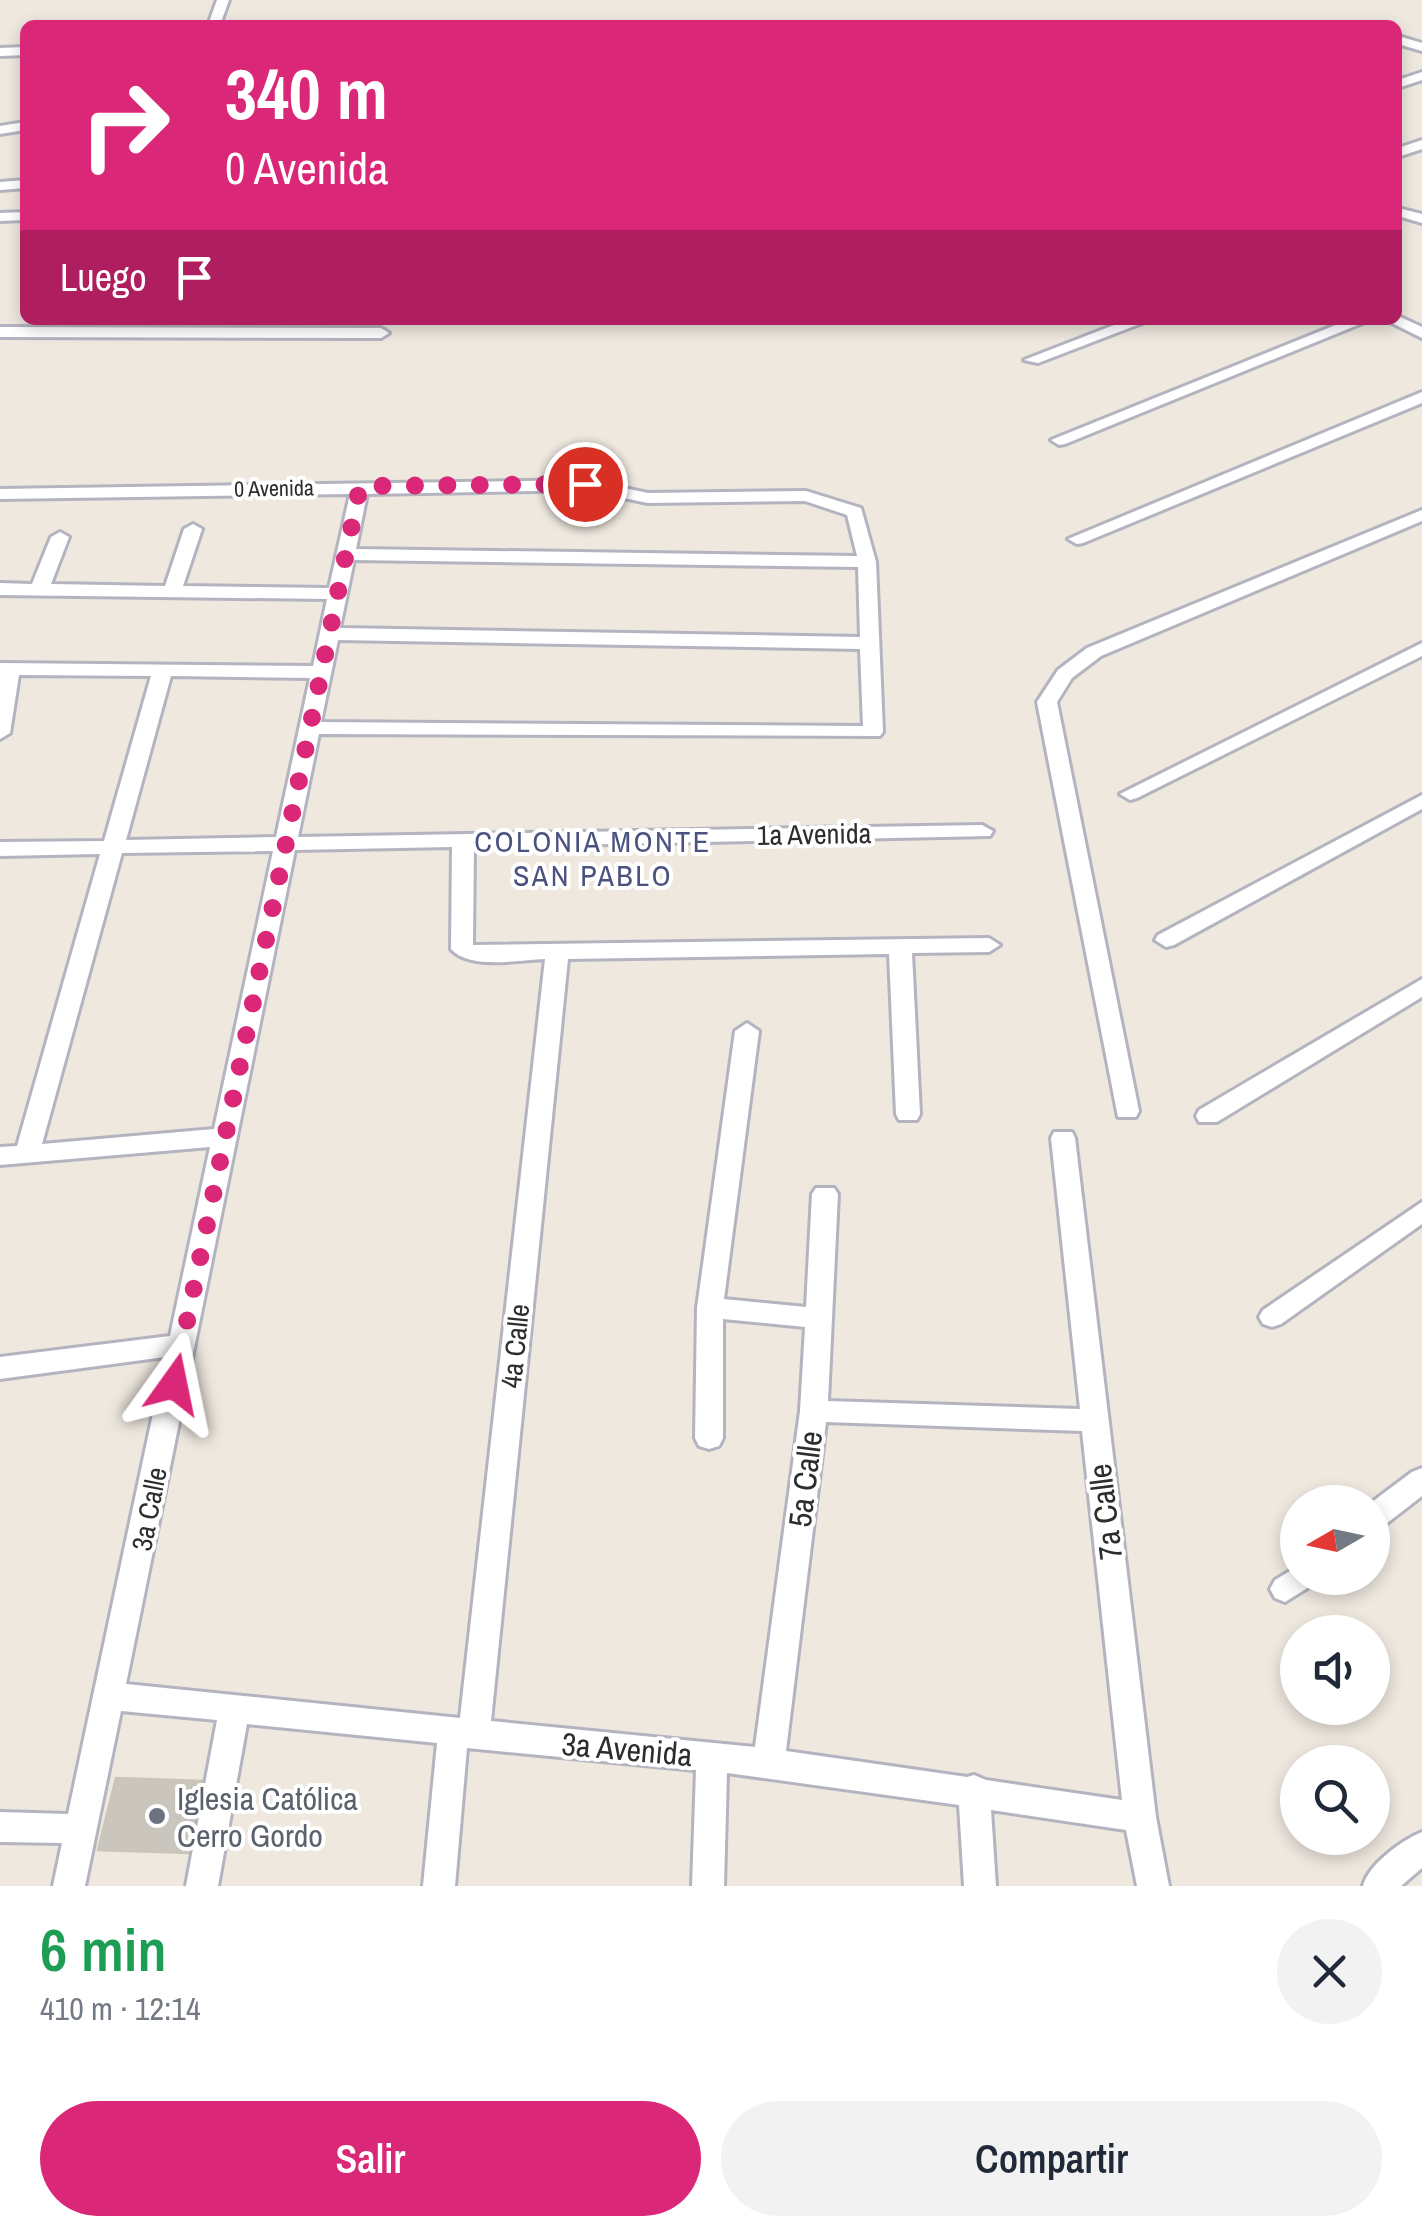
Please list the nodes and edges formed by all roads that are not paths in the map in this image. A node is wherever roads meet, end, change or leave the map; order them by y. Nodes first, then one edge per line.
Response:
1 (1128, 325) edge
2 (1349, 325) edge
3 (0, 332) edge
4 (381, 334) dead end
5 (1032, 360) dead end
6 (1422, 397) edge
7 (1059, 440) dead end
8 (360, 486) junction
9 (0, 494) edge
10 (1422, 515) edge
11 (193, 529) dead end
12 (60, 537) dead end
13 (1077, 539) dead end
14 (346, 554) junction
15 (868, 562) junction
16 (0, 590) edge
17 (40, 590) junction
18 (172, 592) junction
19 (338, 594) junction
20 (329, 634) junction
21 (870, 644) junction
22 (1422, 649) edge
23 (5, 669) edge
24 (163, 669) junction
25 (321, 672) junction
26 (310, 728) junction
27 (0, 733) edge
28 (1130, 794) dead end
29 (1422, 801) edge
30 (982, 830) dead end
31 (463, 840) junction
32 (286, 844) junction
33 (113, 847) junction
34 (0, 849) edge
35 (1166, 940) dead end
36 (988, 946) dead end
37 (900, 948) junction
38 (557, 955) junction
39 (1422, 986) edge
40 (747, 1030) dead end
41 (1127, 1111) dead end
42 (908, 1114) dead end
43 (1208, 1116) dead end
44 (225, 1136) junction
45 (1063, 1138) dead end
46 (27, 1154) junction
47 (0, 1156) edge
48 (825, 1194) dead end
49 (1422, 1211) edge
50 (710, 1308) junction
51 (1272, 1317) dead end
52 (816, 1318) junction
53 (182, 1345) junction
54 (0, 1368) edge
55 (814, 1411) junction
56 (1095, 1420) junction
57 (709, 1438) dead end
58 (1422, 1480) edge
59 (1390, 1505) edge
60 (111, 1696) junction
61 (234, 1712) junction
62 (463, 1735) junction
63 (712, 1757) junction
64 (769, 1763) junction
65 (974, 1790) junction
66 (1140, 1817) junction
67 (0, 1827) edge
68 (82, 1829) junction
69 (1422, 1847) edge
70 (1379, 1884) edge
71 (68, 1886) edge
72 (202, 1886) edge
73 (439, 1886) edge
74 (708, 1886) edge
75 (980, 1886) edge
76 (1153, 1886) edge

1 - 5 street
2 - 7 street
3 - 4 street
6 - 13 street
8 - 9 street, 0 Avenida
8 - 14 street, 3a Calle
8 - 15 street, 0 Avenida
10 - 41 street
11 - 18 street
12 - 17 street
14 - 15 street
14 - 19 street, 3a Calle
15 - 21 street
16 - 17 street
17 - 18 street
18 - 19 street
19 - 20 street, 3a Calle
20 - 21 street
20 - 25 street, 3a Calle
21 - 26 street
22 - 28 street
23 - 24 street
23 - 27 street
24 - 25 street
24 - 33 street
25 - 26 street, 3a Calle
26 - 32 street, 3a Calle
29 - 35 street
30 - 31 street, 1a Avenida
31 - 32 street, 1a Avenida
31 - 38 street
32 - 33 street, 1a Avenida
32 - 44 street, 3a Calle
33 - 34 street, 1a Avenida
33 - 46 street
36 - 37 street
37 - 38 street
37 - 42 street
38 - 62 street, 4a Calle
39 - 43 street
40 - 50 street
44 - 46 street
44 - 53 street, 3a Calle
45 - 56 street, 7a Calle
46 - 47 street
48 - 52 street, 5a Calle
49 - 51 street
50 - 52 street
50 - 57 street
52 - 55 street, 5a Calle
53 - 54 street
53 - 60 street, 3a Calle
55 - 56 street
55 - 64 street, 5a Calle
56 - 66 street, 7a Calle
58 - 59 street
60 - 61 street, 3a Avenida
60 - 68 street, 3a Calle
61 - 62 street, 3a Avenida
61 - 72 street
62 - 63 street, 3a Avenida
62 - 73 street, 4a Calle
63 - 64 street, 3a Avenida
63 - 74 street
64 - 65 street, 3a Avenida
65 - 66 street, 3a Avenida
65 - 75 street
66 - 76 street, 7a Calle
67 - 68 street
68 - 71 street, 3a Calle
69 - 70 street

